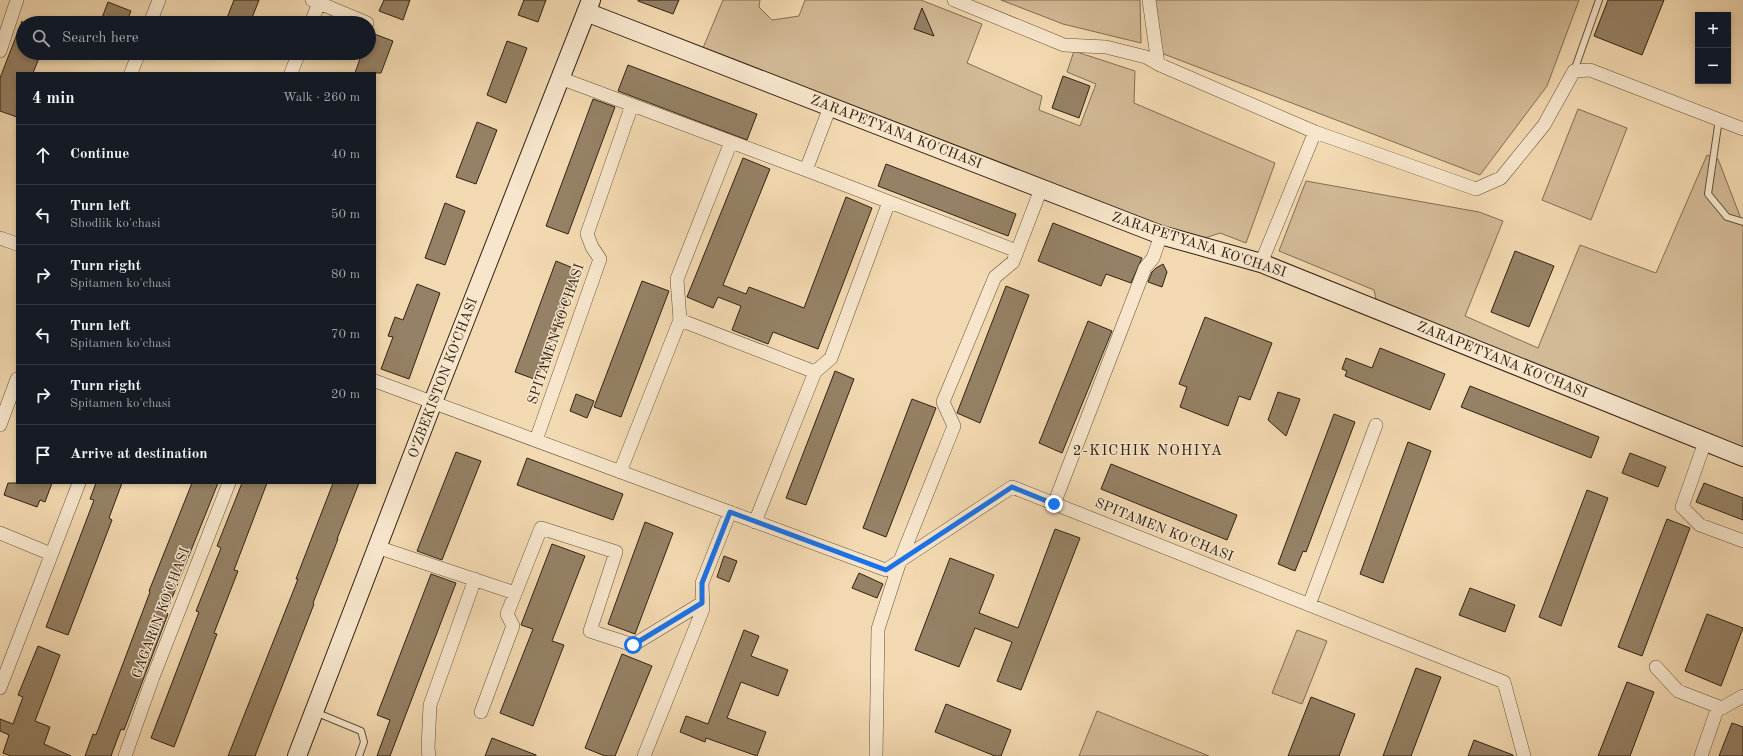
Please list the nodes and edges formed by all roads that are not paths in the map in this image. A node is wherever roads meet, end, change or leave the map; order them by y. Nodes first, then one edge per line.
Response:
1 (17, 0) edge
2 (159, 0) edge
3 (954, 0) edge
4 (1149, 0) edge
5 (1599, 0) edge
6 (317, 1) edge
7 (589, 6) edge
8 (153, 16) edge
9 (313, 16) edge
10 (351, 16) edge
11 (0, 51) edge
12 (136, 60) edge
13 (297, 60) edge
14 (1158, 64) junction
15 (1574, 71) junction
16 (131, 72) edge
17 (292, 72) edge
18 (560, 78) junction
19 (632, 105) junction
20 (830, 107) junction
21 (1719, 119) junction
22 (1743, 129) edge
23 (1315, 132) junction
24 (731, 142) junction
25 (806, 170) junction
26 (1041, 189) junction
27 (889, 202) junction
28 (1743, 222) edge
29 (1161, 236) junction
30 (0, 238) edge
31 (16, 244) edge
32 (1017, 251) junction
33 (1260, 263) junction
34 (680, 320) junction
35 (815, 372) junction
36 (376, 381) edge
37 (16, 382) edge
38 (433, 402) junction
39 (0, 424) edge
40 (1376, 425) dead end
41 (536, 440) junction
42 (1705, 442) junction
43 (1743, 457) edge
44 (620, 472) junction
45 (79, 484) edge
46 (229, 484) edge
47 (1054, 504) junction
48 (730, 512) junction
49 (755, 522) junction
50 (0, 533) edge
51 (1743, 541) edge
52 (377, 547) junction
53 (51, 554) junction
54 (900, 561) junction
55 (475, 579) junction
56 (515, 593) junction
57 (702, 603) junction
58 (1309, 605) junction
59 (1656, 667) dead end
60 (0, 688) edge
61 (1743, 696) edge
62 (1720, 707) junction
63 (314, 711) junction
64 (481, 712) dead end
65 (299, 755) edge
66 (125, 756) edge
67 (359, 756) edge
68 (429, 756) edge
69 (644, 756) edge
70 (876, 756) edge
71 (1524, 756) edge
72 (1701, 756) edge

1 - 11 street
2 - 8 street
3 - 14 street
4 - 14 street
5 - 15 lane
6 - 9 street
6 - 10 street
7 - 18 street, O‘ZBEKISTON KO‘CHASI
7 - 20 street, ZARAPETYANA KO'CHASI
12 - 16 street
13 - 17 street
14 - 23 street
15 - 21 street
15 - 23 street
18 - 19 street
18 - 38 street, O‘ZBEKISTON KO‘CHASI
19 - 24 street
19 - 41 street, SPITAMEN KO'CHASI
20 - 25 street
20 - 26 street, ZARAPETYANA KO'CHASI
21 - 22 street
21 - 28 lane
23 - 33 street
24 - 25 street
24 - 34 street
25 - 27 street
26 - 29 street, ZARAPETYANA KO'CHASI
26 - 32 street
27 - 32 street
27 - 35 street
29 - 33 street, ZARAPETYANA KO'CHASI
29 - 47 street
30 - 31 street
32 - 54 street
33 - 42 street, ZARAPETYANA KO'CHASI
34 - 35 street
34 - 44 street
35 - 49 street
36 - 38 street, SPITAMEN KO'CHASI
37 - 39 street
38 - 41 street, SPITAMEN KO'CHASI
38 - 52 street, O‘ZBEKISTON KO‘CHASI
40 - 58 street
41 - 44 street, SPITAMEN KO'CHASI
42 - 43 street, ZARAPETYANA KO'CHASI
42 - 51 street
44 - 48 street, SPITAMEN KO'CHASI
45 - 53 street
46 - 66 street, GAGARIN KO'CHASI
47 - 54 street, SPITAMEN KO'CHASI
47 - 58 street, SPITAMEN KO'CHASI
48 - 49 street, SPITAMEN KO'CHASI
48 - 57 street
49 - 54 street, SPITAMEN KO'CHASI
50 - 53 street
52 - 55 street
52 - 63 street, O‘ZBEKISTON KO‘CHASI
53 - 60 street
54 - 70 street
55 - 56 street
55 - 68 street
56 - 57 street
56 - 64 street
57 - 69 street
58 - 71 street, SPITAMEN KO'CHASI
59 - 62 street
61 - 62 street
62 - 72 street
63 - 65 street, O‘ZBEKISTON KO‘CHASI
63 - 67 lane

